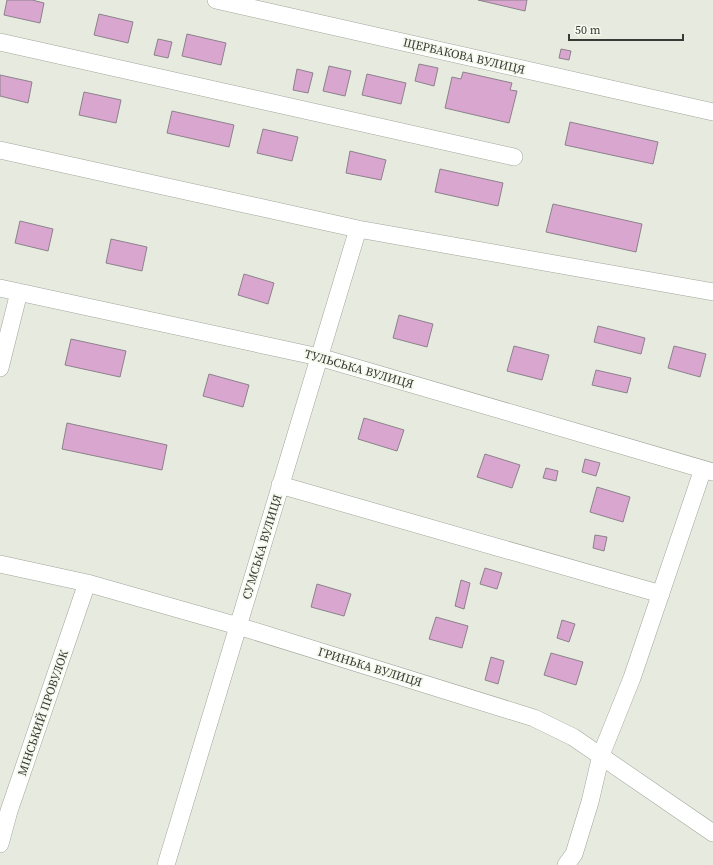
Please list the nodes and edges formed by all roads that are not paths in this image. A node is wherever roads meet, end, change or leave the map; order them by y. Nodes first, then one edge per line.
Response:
1 (216, 0) edge
2 (0, 42) edge
3 (713, 112) edge
4 (0, 150) edge
5 (514, 157) dead end
6 (358, 229) junction
7 (0, 288) edge
8 (19, 292) junction
9 (713, 292) edge
10 (319, 357) junction
11 (0, 368) edge
12 (708, 470) edge
13 (280, 486) junction
14 (0, 564) edge
15 (87, 583) junction
16 (661, 594) junction
17 (238, 626) junction
18 (600, 755) junction
19 (713, 833) edge
20 (0, 844) edge
21 (166, 865) edge
22 (566, 865) edge

1 - 3 street, ЩЕРБАКОВА ВУЛИЦЯ
2 - 5 street
4 - 6 street
6 - 9 street
6 - 10 street, СУМСЬКА ВУЛИЦЯ
7 - 8 street, ТУЛЬСЬКА ВУЛИЦЯ
8 - 10 street, ТУЛЬСЬКА ВУЛИЦЯ
8 - 11 street
10 - 12 street, ТУЛЬСЬКА ВУЛИЦЯ
10 - 13 street, СУМСЬКА ВУЛИЦЯ
12 - 16 street
13 - 16 street
13 - 17 street, СУМСЬКА ВУЛИЦЯ
14 - 15 street, ГРИНЬКА ВУЛИЦЯ
15 - 17 street, ГРИНЬКА ВУЛИЦЯ
15 - 20 street, МІНСЬКИЙ ПРОВУЛОК
16 - 18 street
17 - 18 street, ГРИНЬКА ВУЛИЦЯ
17 - 21 street, СУМСЬКА ВУЛИЦЯ
18 - 19 street, ГРИНЬКА ВУЛИЦЯ
18 - 22 street

